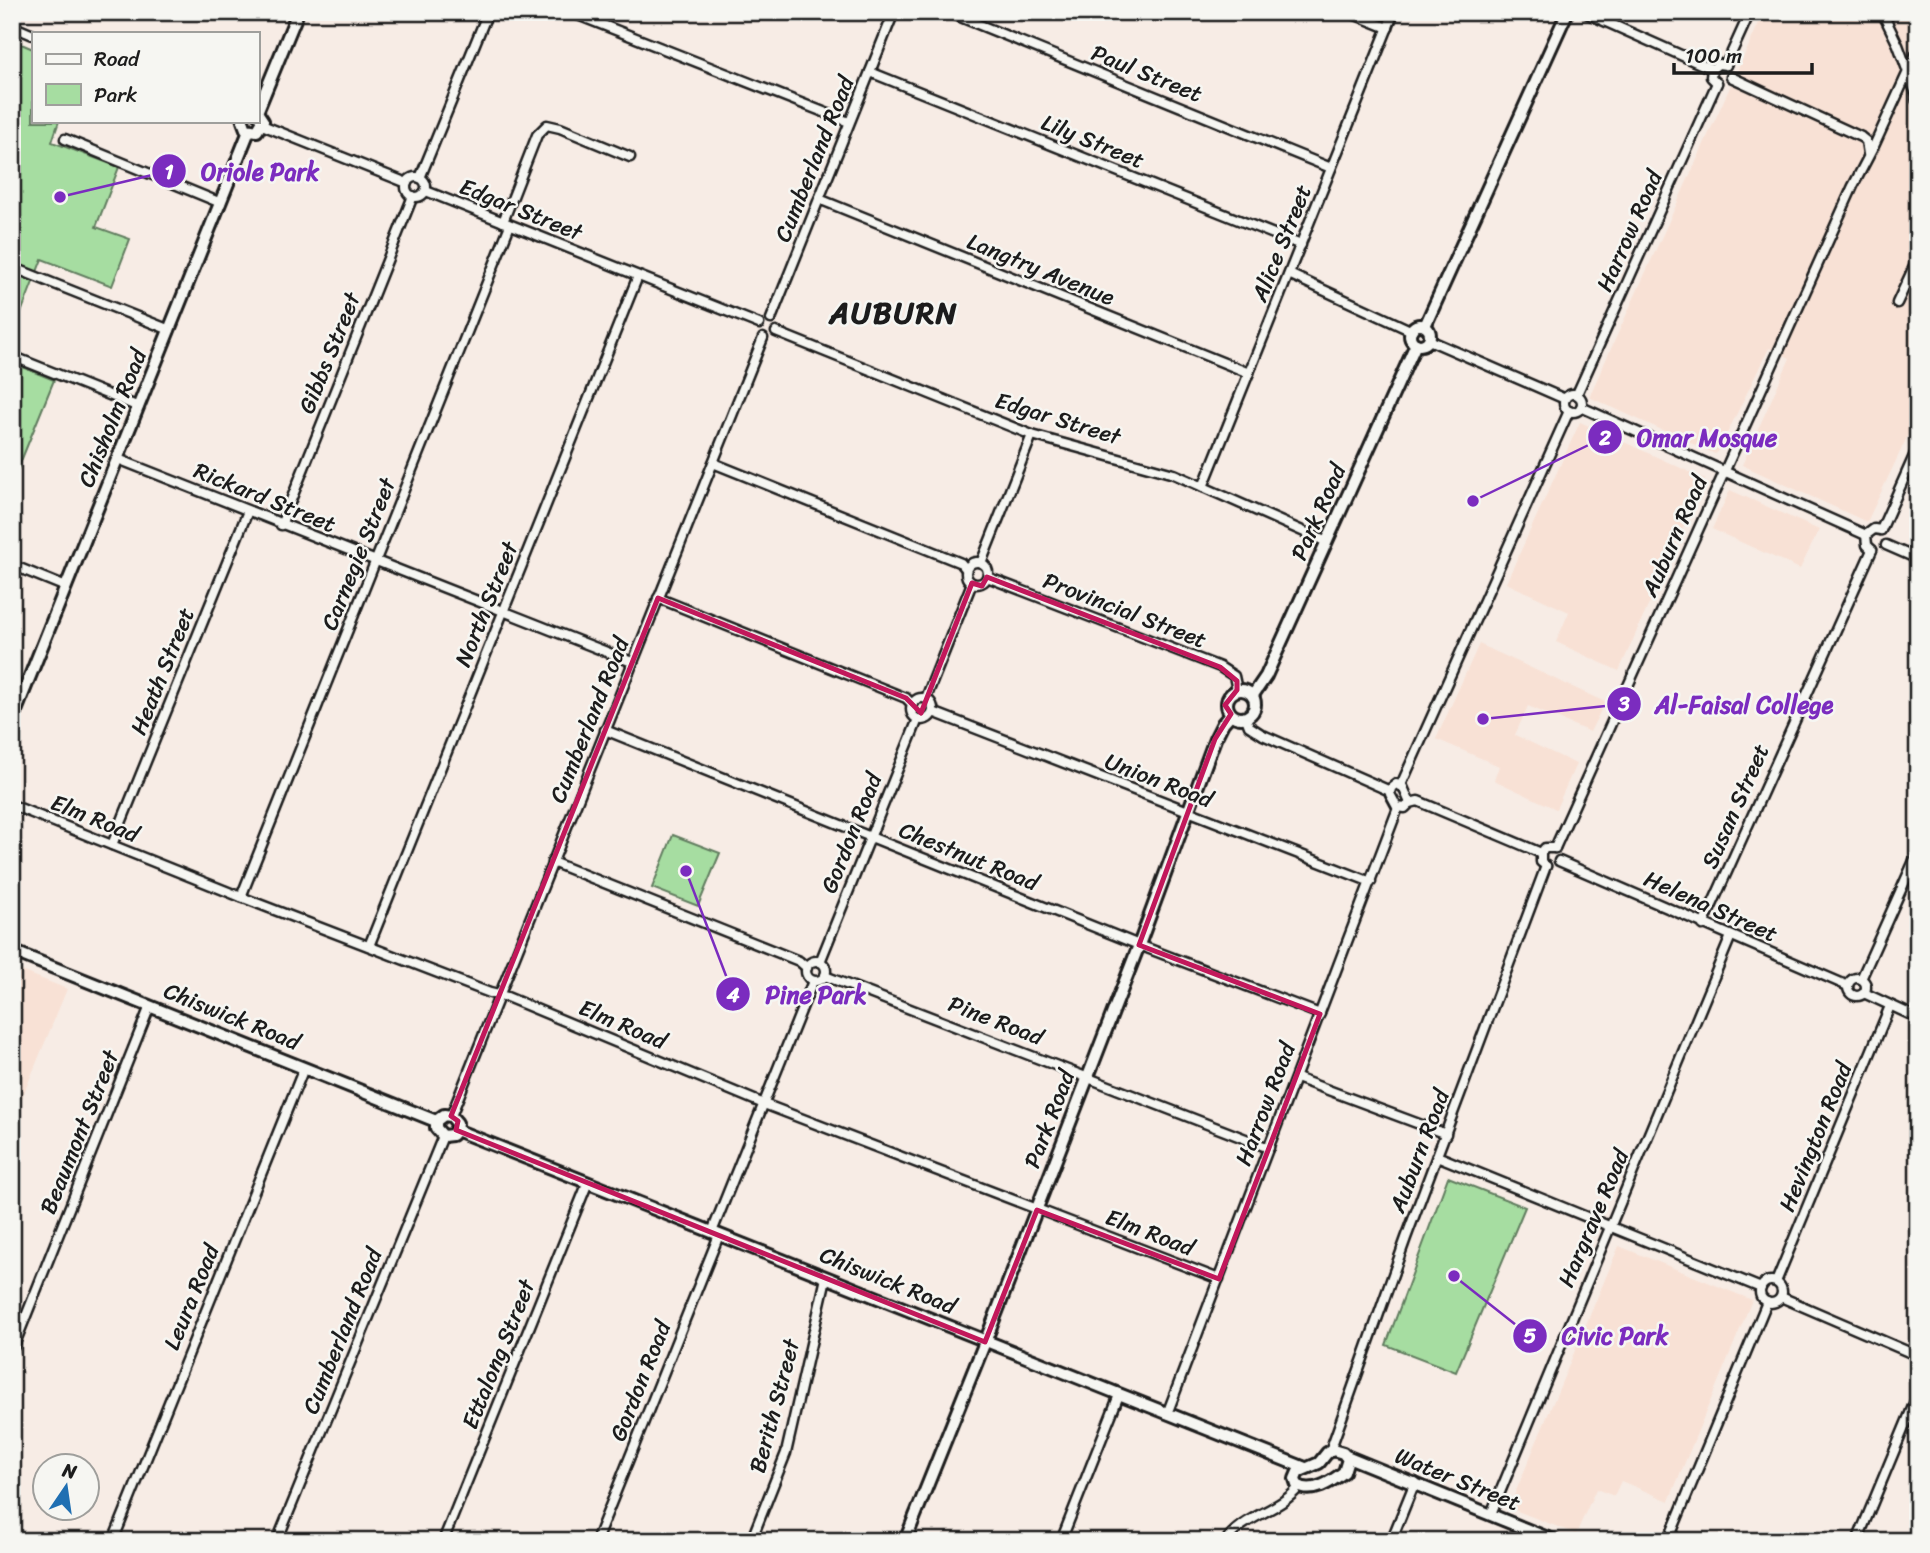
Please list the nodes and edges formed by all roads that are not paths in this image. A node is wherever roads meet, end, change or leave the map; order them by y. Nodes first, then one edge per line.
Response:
1 (298, 12) edge
2 (488, 12) edge
3 (570, 12) edge
4 (894, 12) edge
5 (948, 12) edge
6 (1348, 12) edge
7 (1394, 12) edge
8 (1584, 12) edge
9 (1749, 12) edge
10 (1882, 12) edge
11 (1568, 13) edge
12 (12, 26) edge
13 (1388, 28) junction
14 (32, 35) edge
15 (1898, 45) junction
16 (1918, 49) edge
17 (1726, 65) junction
18 (1712, 69) junction
19 (870, 72) junction
20 (1907, 74) junction
21 (1731, 77) junction
22 (1717, 83) junction
23 (1918, 99) edge
24 (259, 107) edge
25 (259, 114) edge
26 (849, 122) junction
27 (262, 125) junction
28 (246, 126) edge
29 (65, 139) dead end
30 (629, 157) dead end
31 (1867, 157) junction
32 (1331, 168) junction
33 (420, 178) junction
34 (407, 183) junction
35 (426, 191) junction
36 (413, 196) junction
37 (818, 199) junction
38 (221, 203) junction
39 (507, 223) junction
40 (1301, 245) junction
41 (1918, 258) edge
42 (12, 267) edge
43 (1289, 274) junction
44 (638, 276) junction
45 (1897, 303) dead end
46 (771, 319) junction
47 (759, 324) junction
48 (1425, 326) junction
49 (170, 330) junction
50 (1412, 331) junction
51 (776, 332) junction
52 (763, 338) junction
53 (1429, 340) junction
54 (1416, 344) junction
55 (17, 358) dead end
56 (1249, 373) junction
57 (1577, 394) junction
58 (1564, 398) junction
59 (139, 407) junction
60 (1581, 407) junction
61 (1569, 411) junction
62 (1032, 435) junction
63 (1918, 447) edge
64 (118, 459) junction
65 (713, 463) junction
66 (1724, 471) junction
67 (1203, 487) junction
68 (248, 511) junction
69 (281, 525) junction
70 (1881, 530) junction
71 (1866, 535) junction
72 (1327, 542) junction
73 (1886, 545) junction
74 (1872, 550) junction
75 (1918, 559) edge
76 (375, 562) junction
77 (981, 563) junction
78 (12, 565) edge
79 (966, 569) junction
80 (987, 577) junction
81 (972, 583) junction
82 (66, 587) junction
83 (659, 598) junction
84 (504, 611) junction
85 (632, 662) junction
86 (1237, 690) junction
87 (1253, 695) junction
88 (926, 698) junction
89 (912, 704) junction
90 (933, 712) junction
91 (1231, 714) junction
92 (1246, 718) junction
93 (918, 719) junction
94 (12, 721) edge
95 (605, 730) junction
96 (1401, 785) junction
97 (1390, 790) junction
98 (1410, 803) junction
99 (12, 805) edge
100 (1398, 808) junction
101 (1188, 812) junction
102 (870, 838) junction
103 (112, 845) junction
104 (1555, 848) junction
105 (1918, 852) edge
106 (1541, 853) junction
107 (1559, 860) junction
108 (552, 862) junction
109 (1546, 866) junction
110 (1371, 882) junction
111 (241, 897) junction
112 (1703, 925) junction
113 (1731, 936) junction
114 (1139, 945) junction
115 (369, 946) junction
116 (12, 951) edge
117 (820, 962) junction
118 (807, 968) junction
119 (825, 976) junction
120 (1861, 979) junction
121 (813, 981) junction
122 (1848, 986) junction
123 (1864, 993) junction
124 (499, 995) junction
125 (150, 1006) junction
126 (1890, 1006) junction
127 (1320, 1014) junction
128 (1918, 1018) edge
129 (304, 1068) junction
130 (1088, 1077) junction
131 (1296, 1078) junction
132 (764, 1104) junction
133 (450, 1116) junction
134 (436, 1122) junction
135 (456, 1130) junction
136 (1446, 1134) junction
137 (443, 1136) junction
138 (1269, 1147) junction
139 (1437, 1156) junction
140 (588, 1182) junction
141 (1037, 1210) junction
142 (1610, 1227) junction
143 (715, 1234) junction
144 (826, 1278) junction
145 (1219, 1279) junction
146 (1776, 1282) junction
147 (1761, 1288) junction
148 (1781, 1297) junction
149 (1767, 1302) junction
150 (985, 1342) junction
151 (12, 1351) edge
152 (1918, 1356) edge
153 (1918, 1394) edge
154 (1119, 1395) junction
155 (1167, 1414) junction
156 (1330, 1451) junction
157 (1346, 1455) junction
158 (1305, 1468) junction
159 (1415, 1482) junction
160 (1299, 1488) junction
161 (1491, 1514) junction
162 (113, 1541) edge
163 (278, 1541) edge
164 (443, 1541) edge
165 (596, 1541) edge
166 (751, 1541) edge
167 (905, 1541) edge
168 (1061, 1541) edge
169 (1226, 1541) edge
170 (1391, 1541) edge
171 (1555, 1541) edge
172 (1668, 1541) edge
173 (1857, 1541) edge

1 - 24 street
2 - 33 street
3 - 26 street
4 - 19 street, Cumberland Road
5 - 32 street, Paul Street
6 - 13 street
7 - 13 street, Alice Street
8 - 18 street
9 - 17 street
10 - 15 street
11 - 48 street
12 - 14 street
13 - 32 street, Alice Street
15 - 16 street
15 - 20 street
16 - 20 street, Auburn Road
17 - 18 street
17 - 21 street
18 - 22 street
19 - 26 street, Cumberland Road
19 - 40 street, Lily Street
20 - 23 street
20 - 31 street, Auburn Road
21 - 22 street
21 - 31 street
22 - 57 street, Harrow Road
25 - 27 street
26 - 37 street, Cumberland Road
27 - 28 street
27 - 34 street
28 - 38 street, Chisholm Road
29 - 38 street
30 - 39 street, Carnegie Street
31 - 66 street, Auburn Road
32 - 40 street, Alice Street
33 - 34 street
33 - 35 street
34 - 36 street
35 - 36 street
35 - 39 street, Edgar Street
36 - 69 street, Gibbs Street
37 - 46 street, Cumberland Road
37 - 56 street, Langtry Avenue
38 - 49 street, Chisholm Road
39 - 44 street, Edgar Street
39 - 76 street, Carnegie Street
40 - 43 street, Alice Street
41 - 45 street
42 - 49 street
43 - 50 street
43 - 56 street, Alice Street
44 - 47 street, Edgar Street
44 - 84 street, North Street
46 - 47 street
46 - 51 street
47 - 52 street
48 - 50 street
48 - 53 street
49 - 59 street, Chisholm Road
50 - 54 street
51 - 52 street
51 - 62 street, Edgar Street
52 - 65 street, Cumberland Road
53 - 54 street
53 - 58 street
54 - 72 street, Park Road
55 - 59 street
56 - 67 street, Alice Street
57 - 58 street
57 - 60 street
58 - 61 street
59 - 64 street, Chisholm Road
60 - 61 street
60 - 66 street
61 - 96 street
62 - 67 street, Edgar Street
62 - 77 street
63 - 70 street
64 - 68 street, Rickard Street
64 - 82 street, Chisholm Road
65 - 79 street
65 - 83 street, Cumberland Road
66 - 71 street
66 - 104 street, Auburn Road
67 - 72 street, Edgar Street
68 - 69 street, Rickard Street
68 - 103 street, Heath Street
69 - 76 street, Rickard Street
70 - 71 street
70 - 73 street
71 - 74 street
72 - 87 street, Park Road
73 - 74 street
73 - 75 street
74 - 112 street, Susan Street
76 - 84 street, Rickard Street
76 - 111 street, Carnegie Street
77 - 79 street
77 - 80 street
78 - 82 street
79 - 81 street
80 - 81 street
80 - 86 street, Provincial Street
81 - 88 street
82 - 94 street, Chisholm Road
83 - 85 street, Cumberland Road
83 - 89 street
84 - 85 street, Rickard Street
84 - 115 street, North Street
85 - 95 street, Cumberland Road
86 - 87 street
86 - 91 street
87 - 92 street
88 - 89 street
88 - 90 street
89 - 93 street
90 - 93 street
90 - 101 street, Union Road
91 - 92 street
91 - 101 street, Park Road
92 - 97 street
93 - 102 street, Gordon Road
95 - 102 street, Chestnut Road
95 - 108 street, Cumberland Road
96 - 97 street
96 - 98 street
97 - 100 street
98 - 100 street
98 - 106 street
99 - 103 street, Elm Road
100 - 110 street, Harrow Road
101 - 110 street, Union Road
101 - 114 street, Park Road
102 - 114 street, Chestnut Road
102 - 117 street, Gordon Road
103 - 111 street, Elm Road
104 - 106 street
104 - 107 street
105 - 120 street
106 - 109 street
107 - 109 street
107 - 112 street, Helena Street
108 - 118 street
108 - 124 street, Cumberland Road
109 - 136 street, Auburn Road
110 - 127 street, Harrow Road
111 - 115 street, Elm Road
112 - 113 street, Helena Street
113 - 122 street, Helena Street
113 - 142 street, Hargrave Road
114 - 127 street, Chestnut Road
114 - 130 street, Park Road
115 - 124 street, Elm Road
116 - 125 street, Chiswick Road
117 - 118 street
117 - 119 street
118 - 121 street
119 - 121 street
119 - 130 street, Pine Road
120 - 122 street
120 - 123 street
121 - 132 street, Gordon Road
122 - 123 street
123 - 126 street
124 - 132 street, Elm Road
124 - 133 street, Cumberland Road
125 - 129 street, Chiswick Road
125 - 151 street, Beaumont Street
126 - 128 street
126 - 146 street, Hevington Road
127 - 131 street, Harrow Road
129 - 134 street, Chiswick Road
129 - 162 street, Leura Road
130 - 138 street, Pine Road
130 - 141 street, Park Road
131 - 136 street
131 - 138 street, Harrow Road
132 - 141 street, Elm Road
132 - 143 street, Gordon Road
133 - 134 street
133 - 135 street
134 - 137 street
135 - 137 street
135 - 140 street, Chiswick Road
136 - 139 street, Auburn Road
137 - 163 street, Cumberland Road
138 - 145 street, Harrow Road
139 - 142 street
139 - 156 street, Auburn Road
140 - 143 street, Chiswick Road
140 - 164 street, Ettalong Street
141 - 145 street, Elm Road
141 - 150 street, Park Road
142 - 147 street
142 - 161 street, Hargrave Road
143 - 144 street, Chiswick Road
143 - 165 street, Gordon Road
144 - 150 street, Chiswick Road
144 - 166 street, Berith Street
145 - 155 street, Harrow Road
146 - 147 street
146 - 148 street
147 - 149 street
148 - 149 street
148 - 152 street
149 - 172 street
150 - 154 street, Chiswick Road
150 - 167 street, Park Road
153 - 173 street
154 - 155 street, Chiswick Road
154 - 168 street
155 - 158 street, Chiswick Road
156 - 157 street, Water Street
156 - 158 street
157 - 159 street, Water Street
157 - 160 street
158 - 160 street
159 - 161 street, Water Street
159 - 170 street
160 - 169 street
161 - 171 street, Water Street

